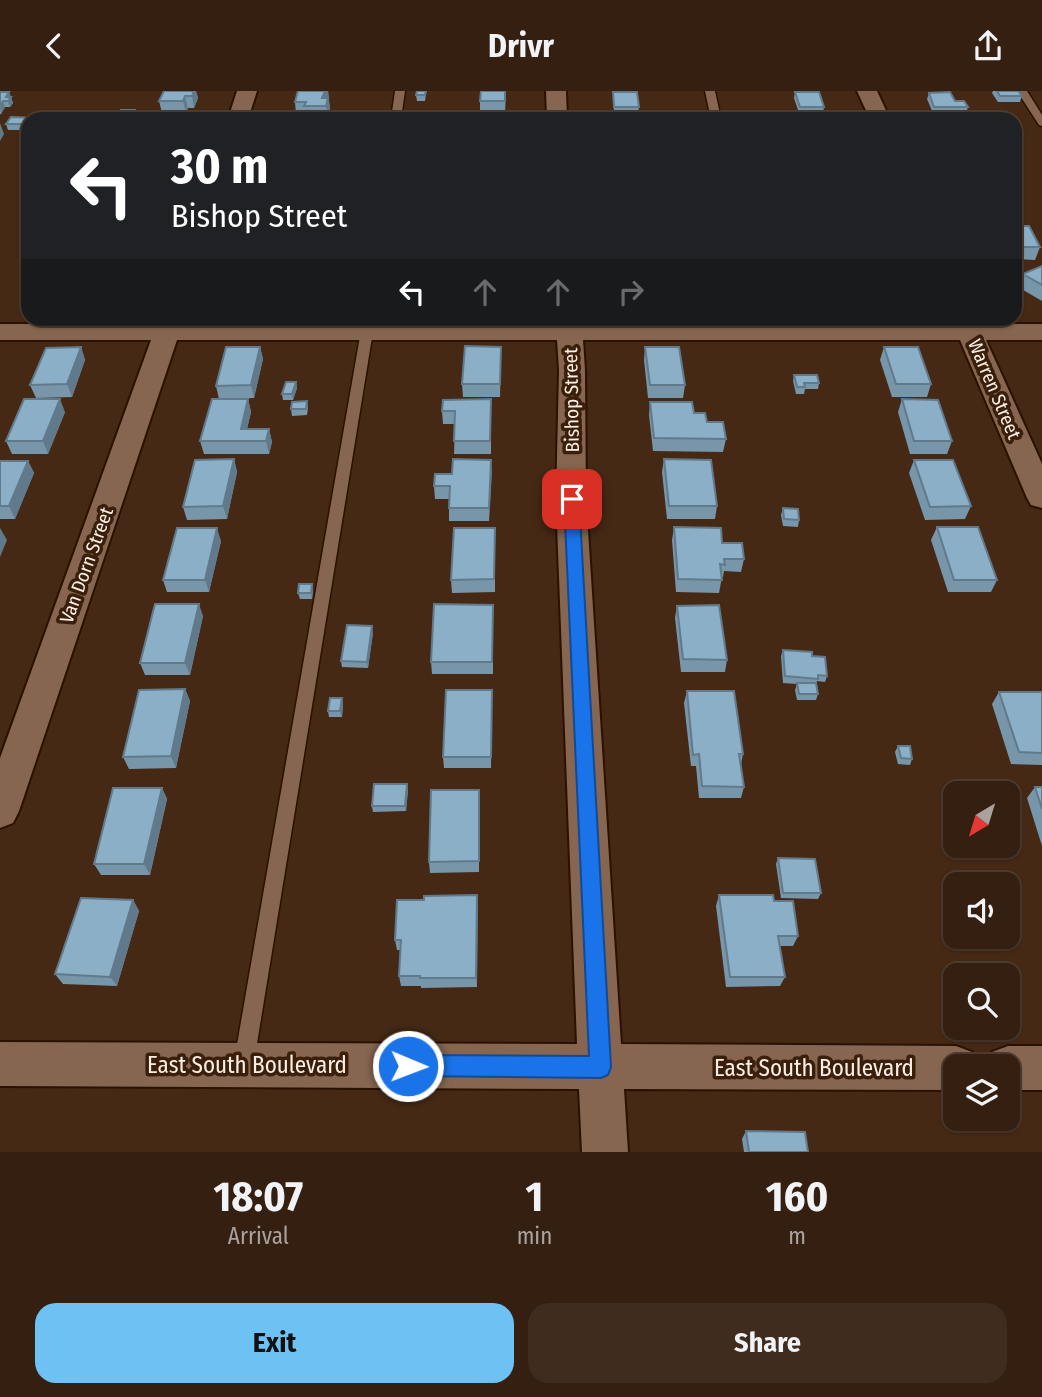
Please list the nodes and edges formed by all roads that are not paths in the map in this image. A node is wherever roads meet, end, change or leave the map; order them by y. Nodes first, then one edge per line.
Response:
1 (247, 91) edge
2 (400, 91) edge
3 (556, 91) edge
4 (710, 91) edge
5 (867, 91) edge
6 (1022, 91) edge
7 (240, 112) edge
8 (397, 112) edge
9 (557, 112) edge
10 (714, 112) edge
11 (877, 112) edge
12 (1042, 123) edge
13 (144, 326) edge
14 (168, 326) edge
15 (368, 326) edge
16 (568, 326) edge
17 (967, 326) edge
18 (978, 326) edge
19 (0, 332) edge
20 (1042, 332) edge
21 (1042, 498) edge
22 (0, 811) edge
23 (0, 1063) edge
24 (243, 1065) junction
25 (601, 1067) junction
26 (943, 1068) edge
27 (1020, 1068) edge
28 (1042, 1068) edge
29 (605, 1152) edge

1 - 7 street
2 - 8 lane
3 - 9 street
4 - 10 lane
5 - 11 street
6 - 12 lane
13 - 19 street
14 - 22 street, Van Dorn Street
15 - 24 lane
16 - 25 street, Bishop Street
17 - 21 street, Warren Street
18 - 20 street
23 - 24 street, East South Boulevard
24 - 25 street, East South Boulevard
25 - 26 street, East South Boulevard
25 - 29 street, Bishop Street
27 - 28 street

